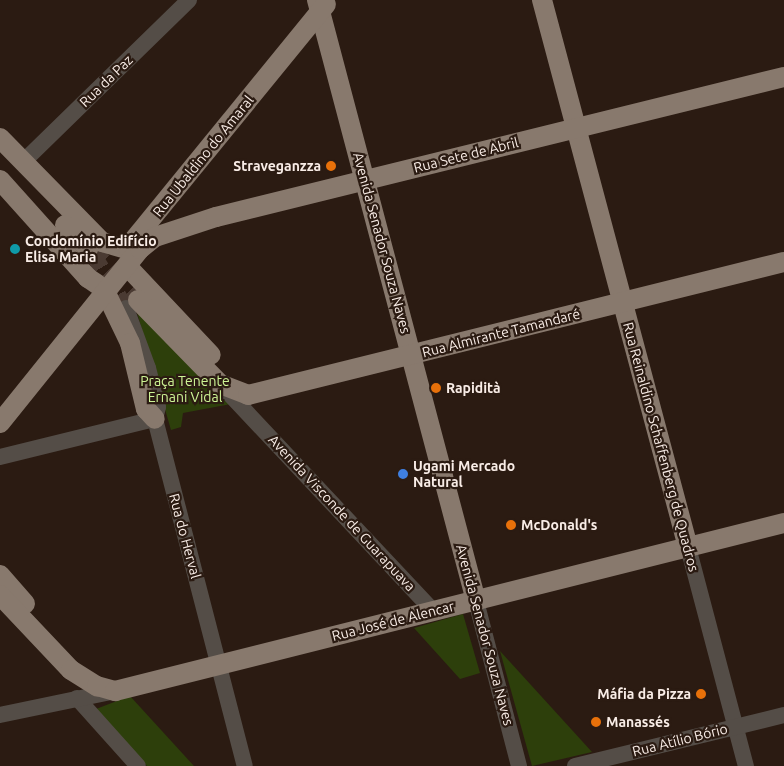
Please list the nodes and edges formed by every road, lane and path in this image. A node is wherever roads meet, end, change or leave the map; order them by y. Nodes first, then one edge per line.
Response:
1 (189, 0) edge
2 (542, 0) edge
3 (322, 4) edge
4 (784, 77) edge
5 (576, 128) junction
6 (0, 138) edge
7 (0, 158) edge
8 (23, 162) junction
9 (365, 180) junction
10 (1, 183) edge
11 (157, 213) junction
12 (216, 217) junction
13 (149, 240) joint
14 (88, 248) tunnel mouth
15 (126, 258) junction
16 (784, 262) edge
17 (101, 288) junction
18 (622, 302) junction
19 (132, 304) joint
20 (411, 355) junction
21 (220, 384) junction
22 (253, 394) junction
23 (0, 403) edge
24 (250, 415) junction
25 (155, 419) junction
26 (0, 423) edge
27 (2, 455) edge
28 (784, 523) edge
29 (688, 547) junction
30 (0, 575) edge
31 (0, 596) edge
32 (476, 600) junction
33 (434, 611) junction
34 (219, 665) junction
35 (106, 688) junction
36 (77, 698) junction
37 (0, 715) edge
38 (784, 715) edge
39 (735, 727) junction
40 (138, 766) edge
41 (245, 766) edge
42 (520, 766) edge
43 (575, 766) edge
44 (746, 766) edge

1 - 8 street, Rua da Paz
2 - 5 main road, Rua Reinaldino Schaffenberg de Quadros
3 - 9 main road, Avenida Senador Souza Naves
3 - 11 main road, Rua Ubaldino do Amaral
4 - 5 main road, Rua Sete de Abril
5 - 9 main road, Rua Sete de Abril
5 - 18 main road, Rua Reinaldino Schaffenberg de Quadros
6 - 8 main road
7 - 14 main road
8 - 15 main road
9 - 12 main road, Rua Sete de Abril
9 - 20 main road, Avenida Senador Souza Naves
10 - 17 main road
11 - 12 main road
11 - 15 main road, Rua Ubaldino do Amaral
12 - 13 main road, Rua Sete de Abril
13 - 15 main road, Rua Ubaldino do Amaral
15 - 17 main road, Rua Ubaldino do Amaral
15 - 22 main road
16 - 18 main road, Rua Almirante Tamandaré
17 - 23 main road, Rua Ubaldino do Amaral
17 - 25 main road
17 - 26 main road, Rua Ubaldino do Amaral
18 - 20 main road, Rua Almirante Tamandaré
18 - 29 main road, Rua Reinaldino Schaffenberg de Quadros
19 - 21 main road, Avenida Visconde de Guarapuava
19 - 25 street, Rua do Herval
20 - 22 main road, Rua Almirante Tamandaré
20 - 32 main road, Avenida Senador Souza Naves
21 - 22 main road
21 - 24 street, Avenida Visconde de Guarapuava
22 - 24 street
24 - 33 street, Avenida Visconde de Guarapuava
25 - 27 street
25 - 34 street, Rua do Herval
28 - 29 main road, Rua José de Alencar
29 - 32 main road, Rua José de Alencar
29 - 39 street, Rua Reinaldino Schaffenberg de Quadros
30 - 35 main road
31 - 35 main road
32 - 33 main road, Rua José de Alencar
32 - 42 street, Avenida Senador Souza Naves
33 - 34 main road, Rua José de Alencar
34 - 35 main road, Rua José de Alencar
34 - 41 street, Rua do Herval
35 - 36 street, Rua José de Alencar
36 - 37 street, Rua José de Alencar
36 - 40 street
38 - 39 street, Rua Atílio Bório
39 - 43 street, Rua Atílio Bório
39 - 44 street, Rua Reinaldino Schaffenberg de Quadros

